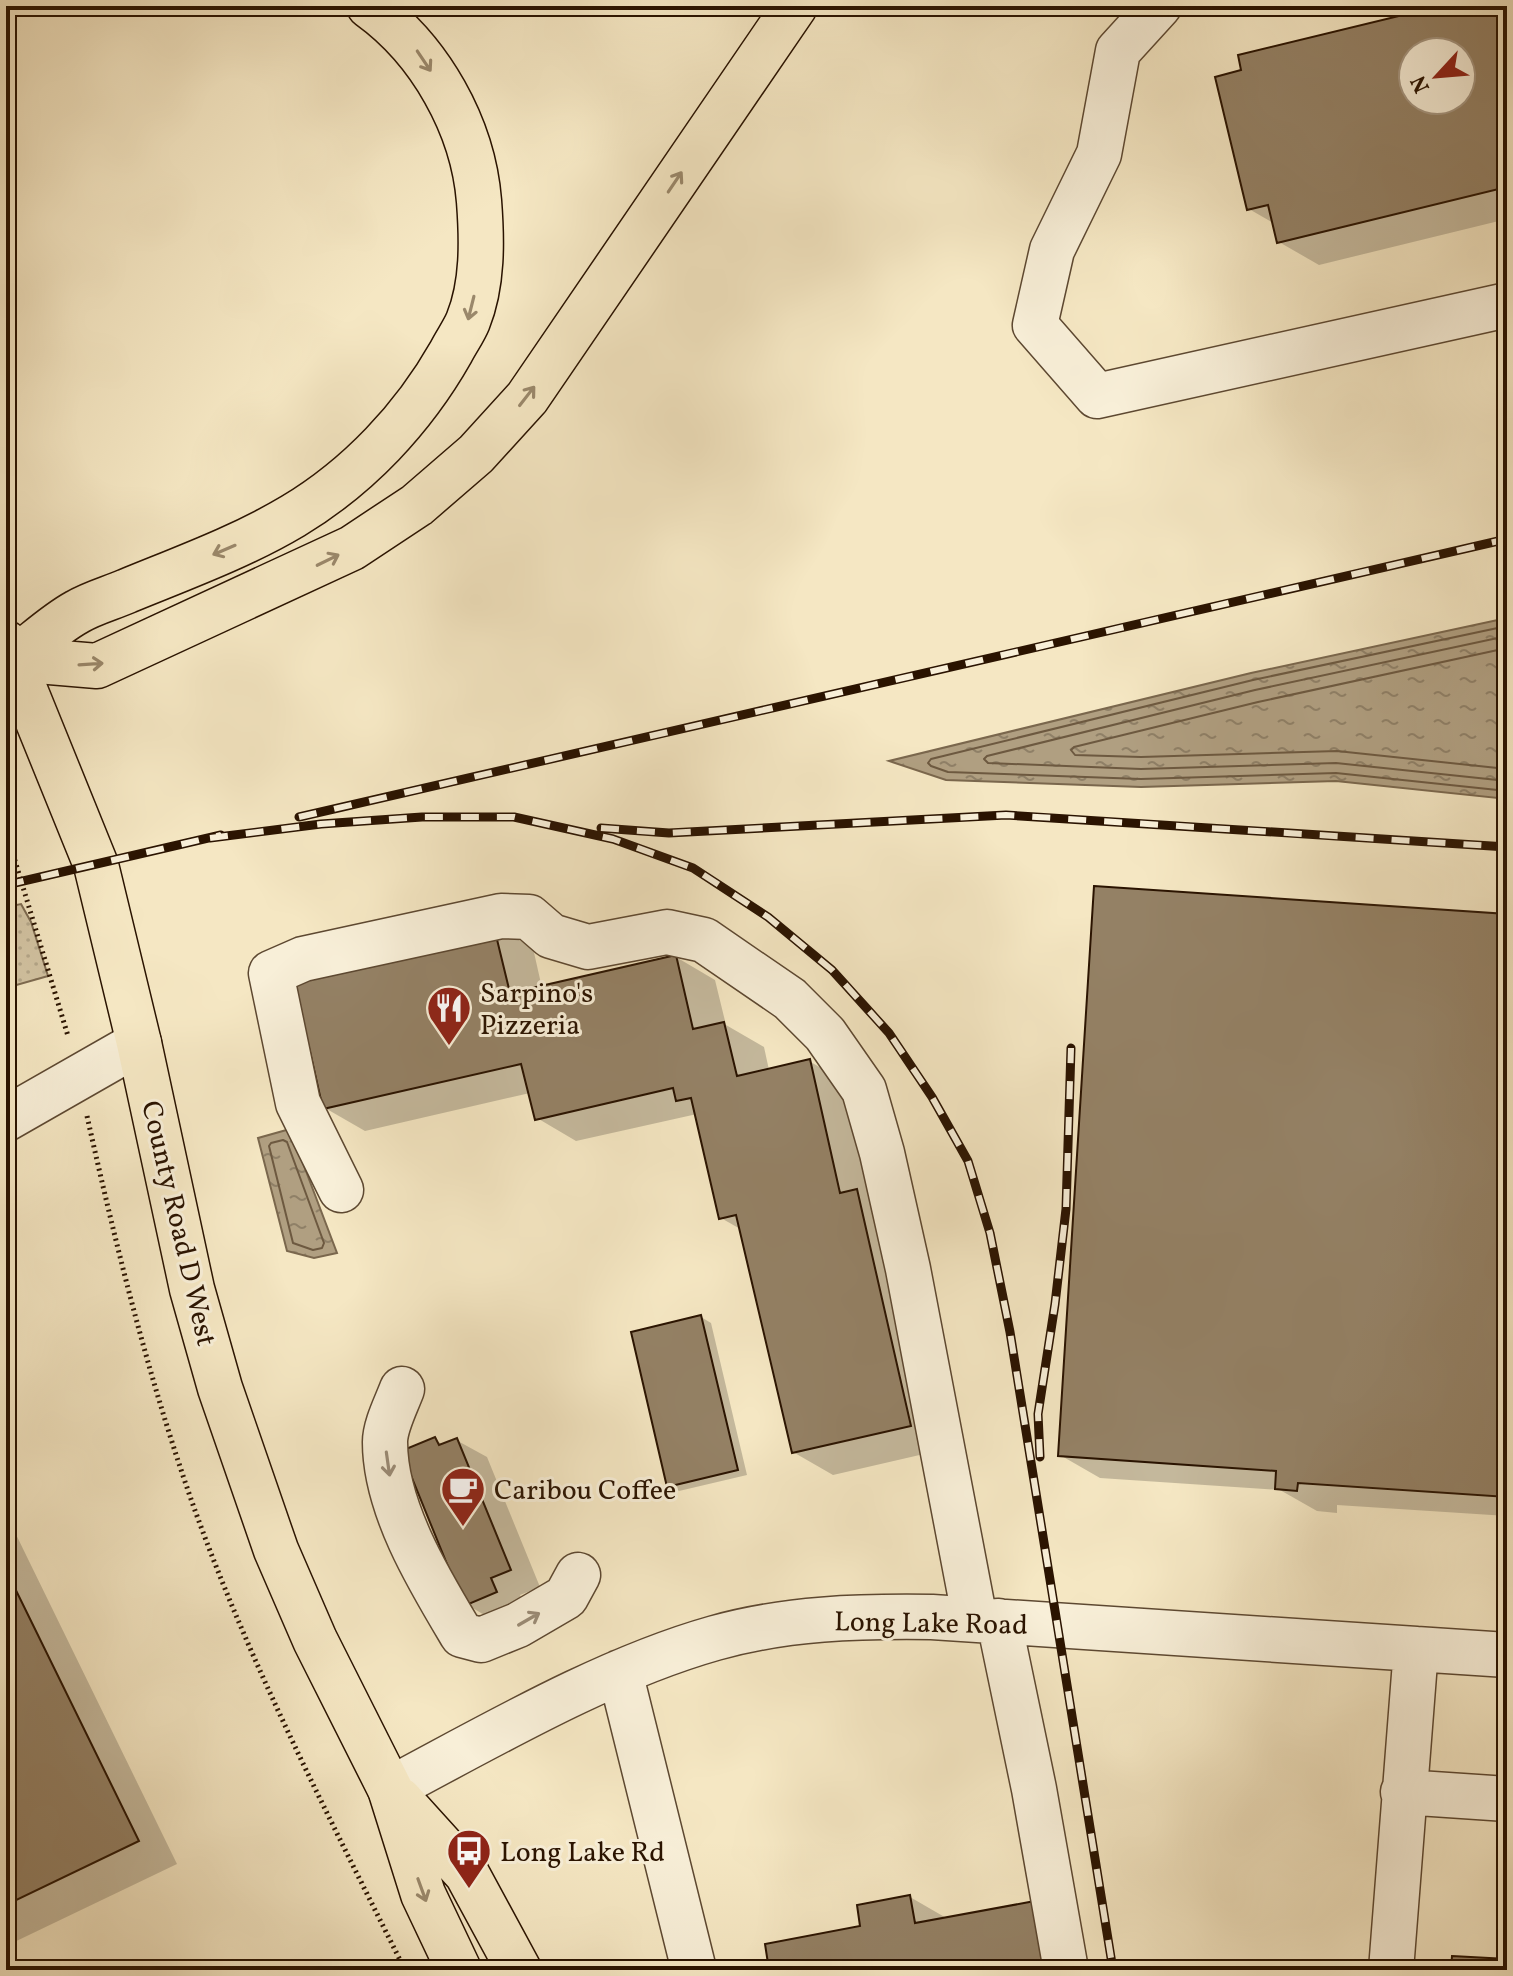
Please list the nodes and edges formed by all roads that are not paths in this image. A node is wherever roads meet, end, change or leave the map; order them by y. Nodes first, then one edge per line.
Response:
1 (369, 6) edge
2 (795, 6) edge
3 (1159, 6) edge
4 (1507, 305) edge
5 (10, 651) edge
6 (139, 1043) junction
7 (6, 1119) edge
8 (341, 1190) dead end
9 (402, 1389) dead end
10 (578, 1575) dead end
11 (987, 1621) junction
12 (1416, 1649) junction
13 (1507, 1655) edge
14 (620, 1672) junction
15 (390, 1789) junction
16 (1403, 1792) junction
17 (1507, 1799) edge
18 (459, 1970) edge
19 (519, 1970) edge
20 (694, 1970) edge
21 (1066, 1970) edge
22 (1391, 1970) edge

1 -> 5 main road
5 -> 2 main road
3 - 4 street
5 - 6 main road, County Road D West
6 - 7 street
6 - 15 main road, County Road D West
8 - 11 street
9 -> 10 street
11 - 12 street, Long Lake Road
11 - 14 street, Long Lake Road
11 - 21 street
12 - 13 street, Long Lake Road
12 - 16 street
14 - 15 street, Long Lake Road
14 - 20 street
15 -> 18 main road, County Road D West
15 - 19 main road, County Road D West
16 - 17 street
16 - 22 street

